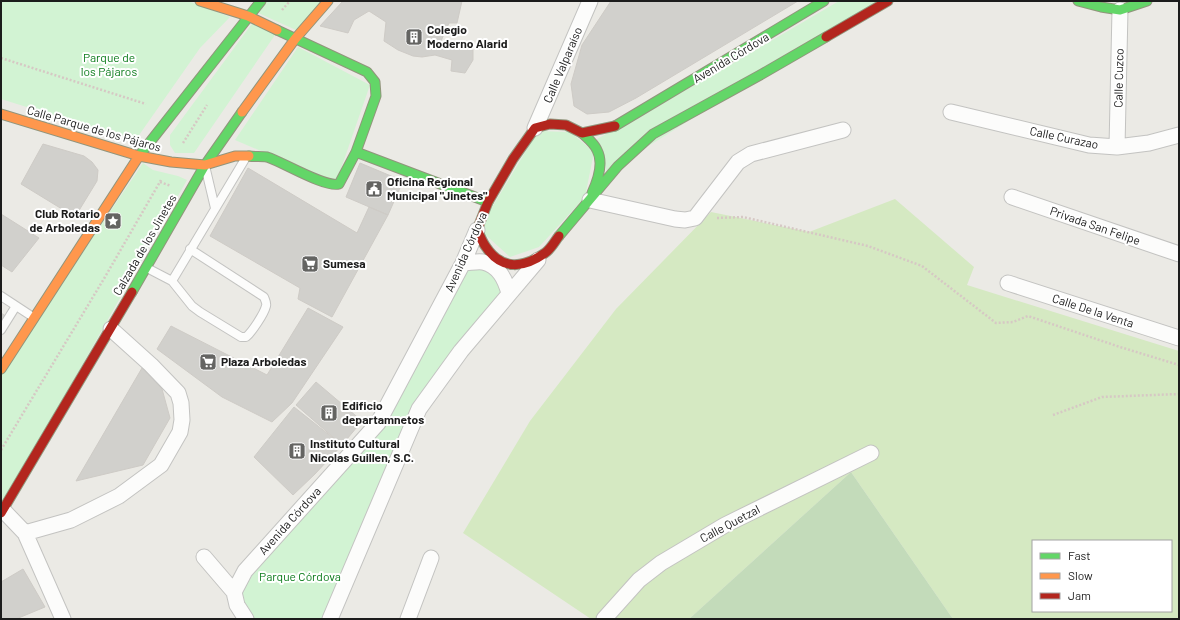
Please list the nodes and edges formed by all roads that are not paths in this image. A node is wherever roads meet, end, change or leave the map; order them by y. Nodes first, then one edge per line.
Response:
1 (200, 1) edge
2 (261, 1) edge
3 (328, 1) edge
4 (590, 1) edge
5 (824, 1) edge
6 (888, 1) edge
7 (1078, 1) edge
8 (1147, 1) edge
9 (1120, 10) junction
10 (248, 16) junction
11 (295, 39) junction
12 (951, 112) dead end
13 (1, 114) edge
14 (535, 128) junction
15 (844, 130) dead end
16 (582, 133) junction
17 (1179, 135) edge
18 (1117, 147) junction
19 (356, 152) junction
20 (139, 156) junction
21 (247, 156) junction
22 (205, 165) junction
23 (1012, 197) dead end
24 (590, 200) junction
25 (488, 202) junction
26 (215, 208) junction
27 (477, 230) junction
28 (190, 249) junction
29 (546, 252) junction
30 (1179, 254) edge
31 (463, 263) junction
32 (146, 268) junction
33 (172, 281) junction
34 (1008, 283) dead end
35 (510, 293) junction
36 (1, 296) edge
37 (16, 306) junction
38 (34, 317) junction
39 (111, 329) junction
40 (1, 330) edge
41 (1179, 338) edge
42 (2, 364) edge
43 (871, 453) dead end
44 (2, 511) edge
45 (25, 533) junction
46 (204, 557) dead end
47 (431, 558) dead end
48 (234, 592) junction
49 (63, 619) edge
50 (246, 619) edge
51 (330, 619) edge
52 (408, 619) edge
53 (604, 619) edge

1 - 10 main road
2 - 10 main road
3 - 11 main road, Calzada de los Jinetes
4 - 14 street, Calle Valparaíso
5 - 16 main road, Avenida Córdova
6 - 24 main road
7 - 9 main road
8 - 9 main road
9 - 18 street, Calle Cuzco
10 - 11 main road
10 - 20 main road
11 - 19 main road
11 - 22 main road, Calzada de los Jinetes
12 - 18 street, Calle Curazao
13 - 20 main road, Calle Parque de los Pájaros
14 - 16 main road
14 - 25 main road, Avenida Córdova
15 - 24 street
16 - 24 main road
17 - 18 street, Calle Curazao
19 - 21 main road
19 - 25 main road
20 - 22 main road, Calle Parque de los Pájaros
20 - 38 main road
21 - 22 main road
21 - 26 lane
22 - 26 lane
22 - 32 main road, Calzada de los Jinetes
23 - 30 street, Privada San Felipe
24 - 29 main road
25 - 27 main road, Avenida Córdova
26 - 28 lane
27 - 29 main road
27 - 31 street, Avenida Córdova
28 - 33 lane
28 - 33 lane
29 - 35 street
31 - 35 street
31 - 48 street, Avenida Córdova
32 - 33 lane
32 - 39 main road, Calzada de los Jinetes
34 - 41 street, Calle De la Venta
35 - 51 street
36 - 37 lane
37 - 38 lane
37 - 40 lane
38 - 42 main road
39 - 44 main road, Calzada de los Jinetes
39 - 45 street
43 - 53 street, Calle Quetzal
44 - 45 street
45 - 49 street
46 - 48 street
47 - 52 street
48 - 50 street

